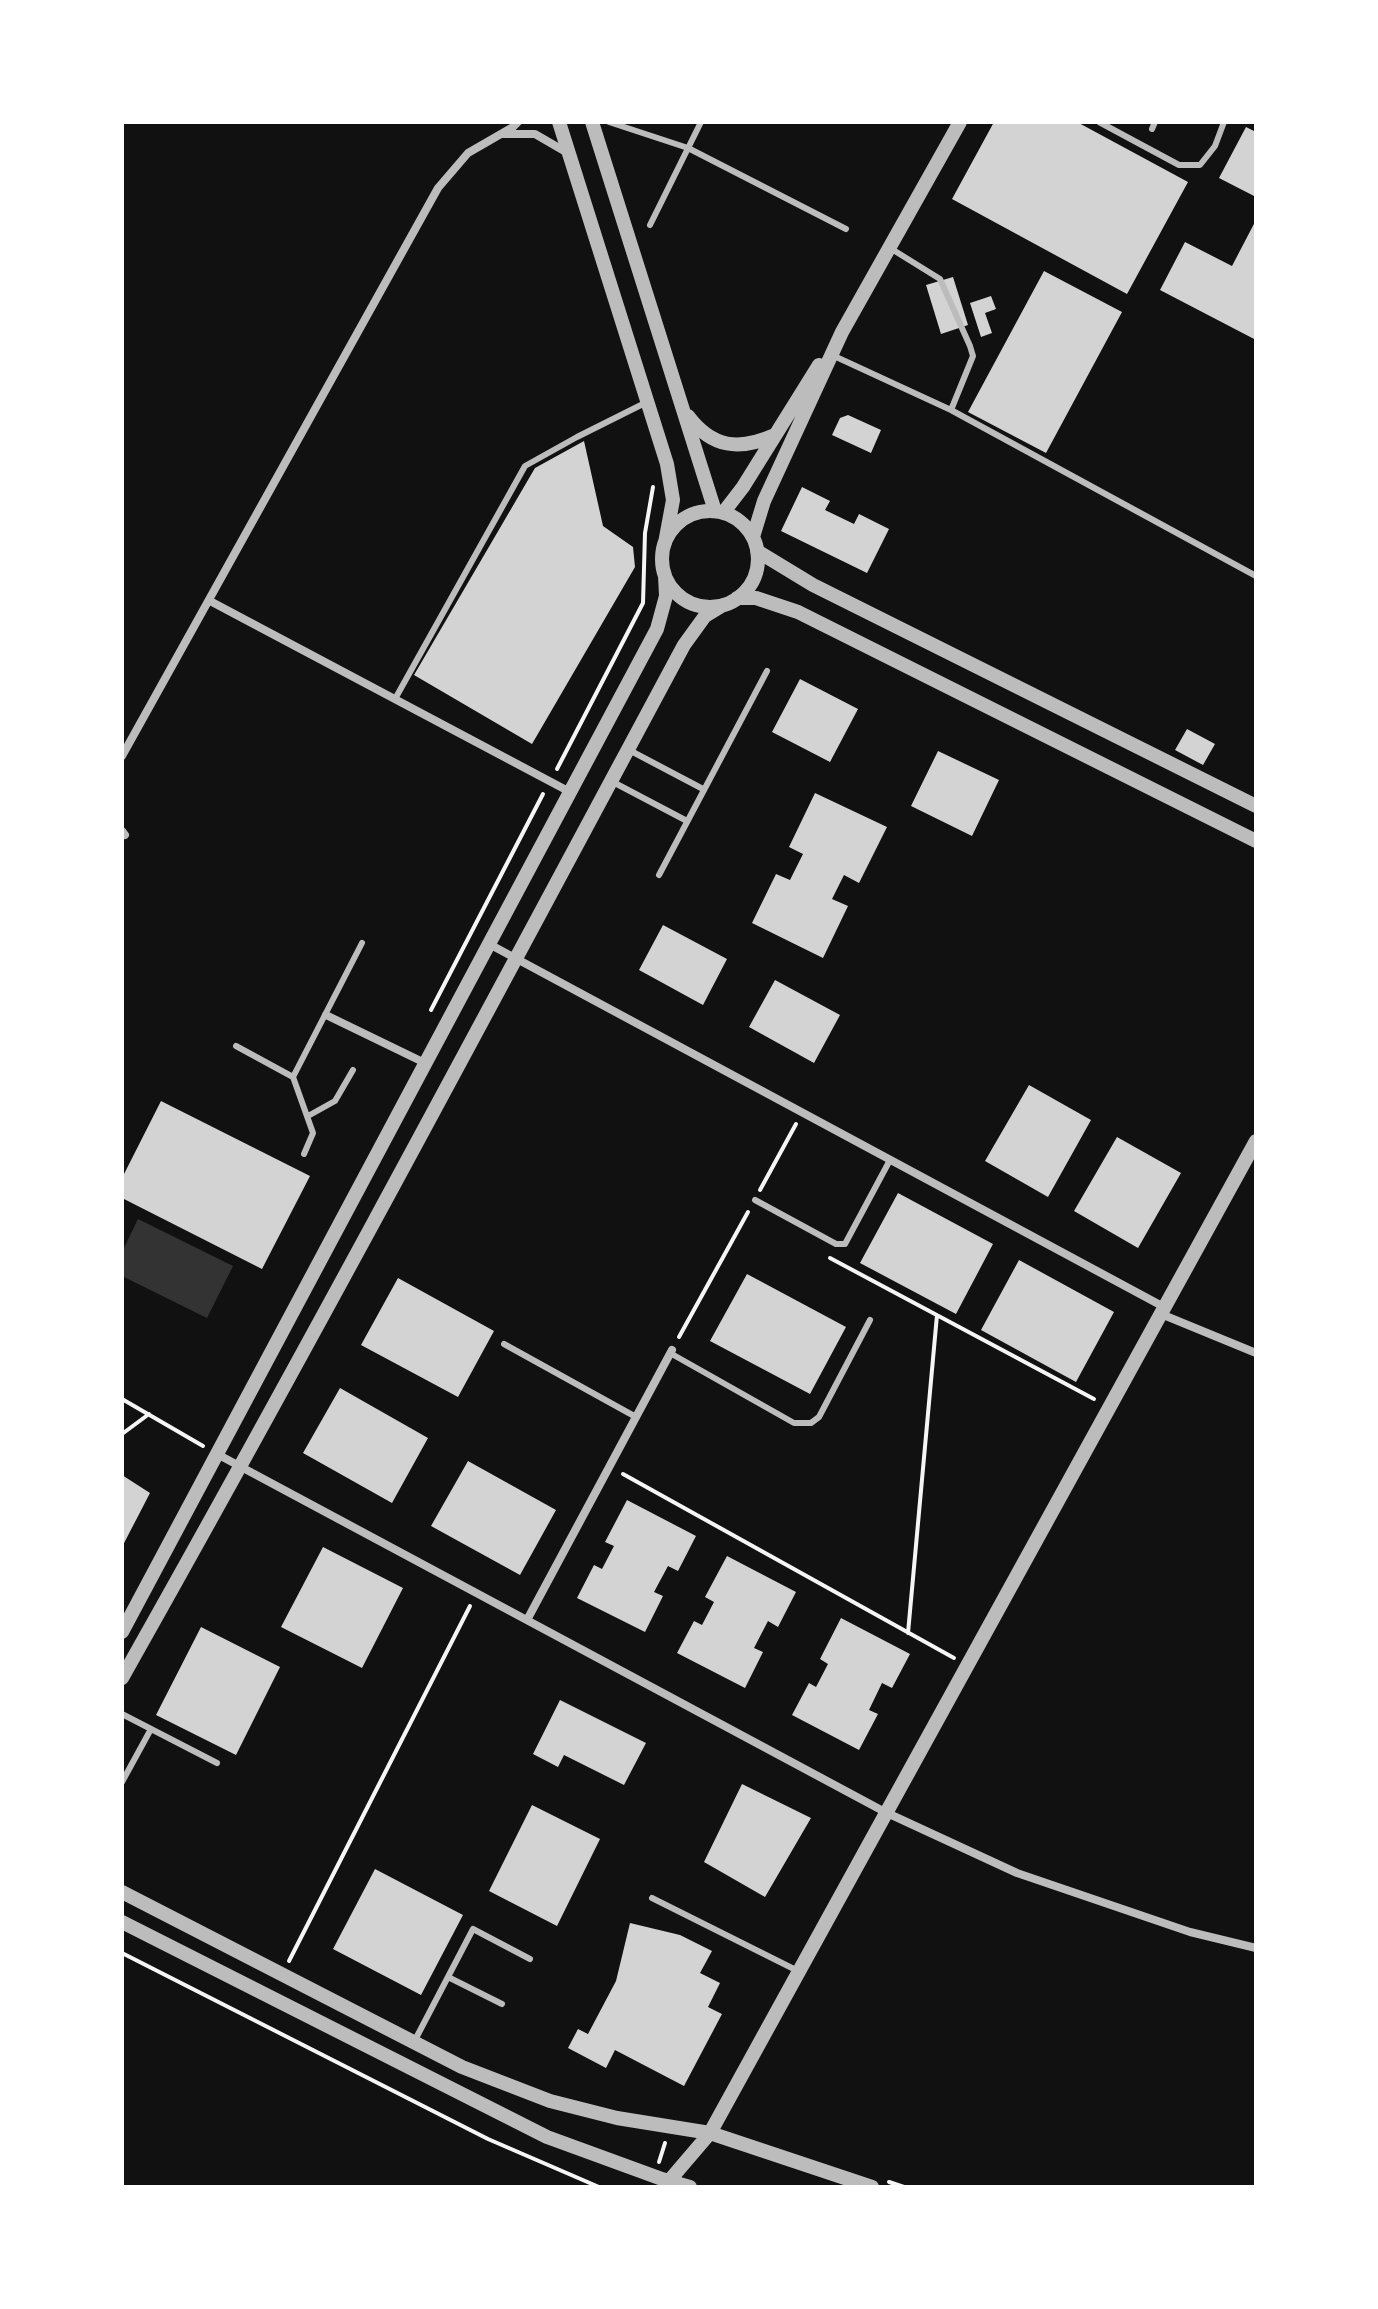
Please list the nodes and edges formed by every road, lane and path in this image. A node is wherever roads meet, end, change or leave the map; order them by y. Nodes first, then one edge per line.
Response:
1 (518, 122) edge
2 (559, 122) edge
3 (592, 122) edge
4 (609, 122) edge
5 (701, 122) edge
6 (960, 122) edge
7 (1099, 122) edge
8 (1224, 122) edge
9 (500, 134) junction
10 (688, 148) junction
11 (569, 153) junction
12 (650, 225) dead end
13 (846, 229) dead end
14 (890, 248) junction
15 (830, 354) junction
16 (648, 402) junction
17 (682, 407) junction
18 (951, 410) junction
19 (775, 435) junction
20 (654, 479) dead end
21 (719, 512) junction
22 (665, 543) junction
23 (755, 544) junction
24 (665, 576) junction
25 (1256, 576) edge
26 (210, 601) junction
27 (730, 602) junction
28 (767, 671) dead end
29 (395, 699) junction
30 (628, 750) junction
31 (122, 756) edge
32 (550, 781) junction
33 (611, 781) junction
34 (703, 789) junction
35 (570, 792) junction
36 (1256, 806) edge
37 (687, 821) junction
38 (1256, 841) edge
39 (659, 875) dead end
40 (362, 943) dead end
41 (489, 944) junction
42 (517, 959) junction
43 (430, 1014) dead end
44 (326, 1015) junction
45 (236, 1046) dead end
46 (425, 1063) junction
47 (353, 1070) dead end
48 (293, 1077) junction
49 (803, 1113) junction
50 (308, 1116) junction
51 (1256, 1141) edge
52 (304, 1154) dead end
53 (890, 1160) junction
54 (755, 1200) junction
55 (829, 1257) dead end
56 (1162, 1310) junction
57 (937, 1315) junction
58 (870, 1320) dead end
59 (504, 1344) dead end
60 (671, 1352) junction
61 (1256, 1353) edge
62 (122, 1399) edge
63 (1109, 1408) junction
64 (149, 1414) junction
65 (636, 1417) junction
66 (122, 1434) edge
67 (217, 1454) junction
68 (241, 1467) junction
69 (610, 1467) junction
70 (477, 1593) junction
71 (527, 1620) junction
72 (122, 1632) edge
73 (908, 1633) junction
74 (967, 1665) junction
75 (122, 1678) edge
76 (122, 1714) edge
77 (151, 1729) junction
78 (217, 1763) dead end
79 (122, 1782) edge
80 (885, 1812) junction
81 (122, 1892) edge
82 (652, 1898) dead end
83 (122, 1922) edge
84 (1256, 1948) edge
85 (122, 1953) edge
86 (530, 1959) dead end
87 (798, 1971) junction
88 (282, 1974) junction
89 (448, 1977) junction
90 (502, 2004) dead end
91 (414, 2042) junction
92 (669, 2127) junction
93 (710, 2133) junction
94 (662, 2179) junction
95 (599, 2187) edge
96 (690, 2187) edge
97 (872, 2187) edge

1 - 9 street
2 - 11 street
3 - 17 street
4 - 10 lane
5 - 10 lane
6 - 14 street
7 - 8 lane
9 - 11 street
9 - 26 street
10 - 12 lane
10 - 13 lane
11 - 16 street
14 - 15 street
14 - 18 lane
15 - 18 lane
15 - 19 street
15 - 23 street
16 - 22 street
16 - 29 lane
17 - 19 street
17 - 21 street
18 - 25 lane
19 - 21 street
20 - 32 path
21 - 22 street
21 - 23 street
22 - 24 street
23 - 27 street
23 - 36 street
24 - 27 street
24 - 35 street
26 - 29 street
26 - 31 street
27 - 30 street
27 - 38 street
28 - 34 lane
29 - 32 street
30 - 33 street
30 - 34 lane
32 - 35 street
32 - 43 path
33 - 37 lane
33 - 42 street
34 - 37 lane
35 - 41 street
37 - 39 lane
40 - 44 lane
41 - 42 street
41 - 46 street
42 - 49 street
42 - 68 street
44 - 46 street
44 - 48 lane
45 - 48 lane
46 - 67 street
47 - 50 lane
48 - 50 lane
49 - 53 street
49 - 54 path
50 - 52 lane
51 - 56 street
53 - 54 lane
53 - 56 street
54 - 60 path
55 - 57 path
56 - 61 street
56 - 63 street
57 - 63 path
57 - 73 path
58 - 60 lane
59 - 65 lane
60 - 65 street
62 - 64 path
63 - 74 street
64 - 66 path
64 - 67 path
65 - 69 street
67 - 68 street
67 - 72 street
68 - 70 street
68 - 75 street
69 - 71 street
69 - 73 path
70 - 71 street
70 - 88 path
71 - 80 street
73 - 74 path
74 - 80 street
76 - 77 lane
77 - 78 lane
77 - 79 lane
80 - 84 street
80 - 87 street
81 - 88 street
82 - 87 lane
83 - 94 street
85 - 95 path
86 - 89 lane
87 - 93 street
88 - 91 street
89 - 90 lane
89 - 91 lane
91 - 92 street
92 - 93 street
92 - 94 path
93 - 94 street
93 - 97 street
94 - 96 street

